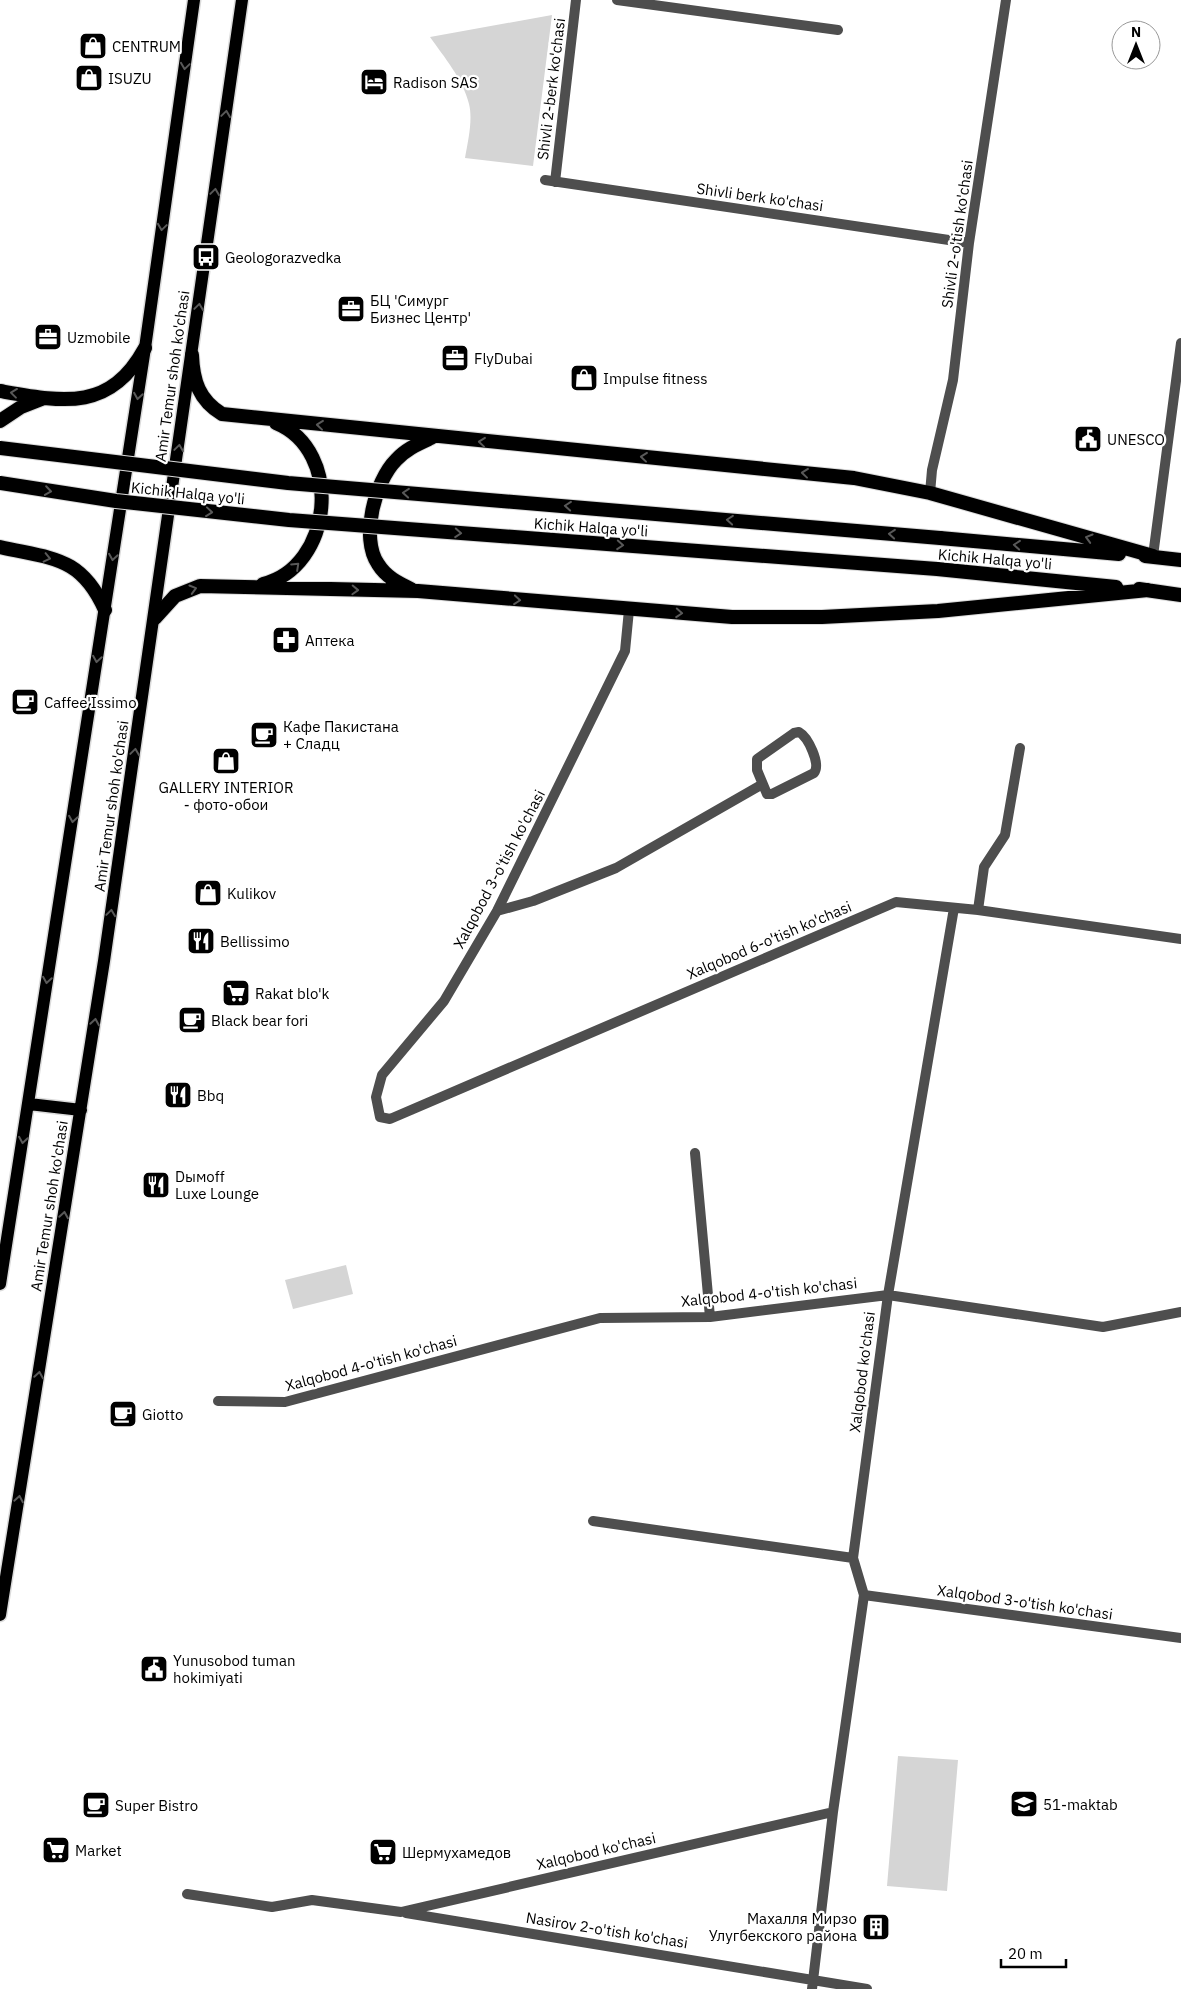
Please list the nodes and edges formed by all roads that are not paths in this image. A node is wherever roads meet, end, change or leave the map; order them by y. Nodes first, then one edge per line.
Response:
1 (194, 0) edge
2 (242, 0) edge
3 (576, 0) edge
4 (617, 0) edge
5 (1006, 0) edge
6 (838, 30) dead end
7 (550, 181) joint
8 (970, 243) junction
9 (1181, 343) edge
10 (145, 348) junction
11 (192, 355) junction
12 (0, 391) edge
13 (47, 397) junction
14 (269, 420) junction
15 (0, 421) edge
16 (434, 437) junction
17 (0, 448) edge
18 (0, 484) edge
19 (930, 493) junction
20 (0, 547) edge
21 (1153, 556) junction
22 (1181, 560) edge
23 (252, 587) junction
24 (1148, 590) junction
25 (418, 591) junction
26 (1181, 595) edge
27 (105, 610) junction
28 (629, 610) junction
29 (155, 618) junction
30 (1020, 748) dead end
31 (762, 784) junction
32 (954, 908) junction
33 (978, 910) junction
34 (497, 912) junction
35 (1181, 939) edge
36 (28, 1104) junction
37 (81, 1110) junction
38 (390, 1119) joint
39 (695, 1153) dead end
40 (0, 1284) edge
41 (888, 1295) junction
42 (1181, 1312) edge
43 (710, 1316) junction
44 (218, 1401) dead end
45 (593, 1521) dead end
46 (853, 1558) junction
47 (864, 1595) junction
48 (0, 1615) edge
49 (1181, 1638) edge
50 (833, 1812) junction
51 (188, 1894) dead end
52 (401, 1912) junction
53 (812, 1984) edge
54 (867, 1989) edge

1 -> 10 main road, Amir Temur shoh ko'chasi
11 -> 2 main road, Amir Temur shoh ko'chasi
3 - 7 street, Shivli 2-berk ko'chasi
4 - 6 street
5 - 8 street, Shivli 2-o'tish ko'chasi
7 - 8 street, Shivli berk ko'chasi
8 - 19 street, Shivli 2-o'tish ko'chasi
9 - 21 street
10 - 13 highway
10 -> 27 main road, Amir Temur shoh ko'chasi
11 - 14 highway
29 -> 11 main road, Amir Temur shoh ko'chasi
13 -> 12 highway
13 - 15 highway
16 -> 14 highway
23 -> 14 highway
19 -> 16 highway
16 - 25 highway
21 -> 17 highway, Kichik Halqa yo'li, bridge
18 -> 24 highway, Kichik Halqa yo'li, bridge
21 -> 19 highway
20 -> 27 highway
21 - 22 highway, Kichik Halqa yo'li
23 -> 25 highway
29 -> 23 highway
24 - 26 highway, Kichik Halqa yo'li
28 -> 24 highway
25 -> 28 highway
27 -> 36 main road, Amir Temur shoh ko'chasi
28 - 34 street, Xalqobod 3-o'tish ko'chasi
37 -> 29 main road, Amir Temur shoh ko'chasi
30 - 33 street
31 - 31 street
31 - 34 street
32 - 33 street, Xalqobod 6-o'tish ko'chasi
32 - 38 street, Xalqobod 6-o'tish ko'chasi
32 - 41 street, Xalqobod ko'chasi
33 - 35 street, Xalqobod 6-o'tish ko'chasi
34 - 38 street, Xalqobod 3-o'tish ko'chasi
36 - 37 main road
36 -> 40 main road, Amir Temur shoh ko'chasi
48 -> 37 main road, Amir Temur shoh ko'chasi
39 - 43 street
41 - 42 street, Xalqobod 4-o'tish ko'chasi
41 - 43 street, Xalqobod 4-o'tish ko'chasi
41 - 46 street, Xalqobod ko'chasi
43 - 44 street, Xalqobod 4-o'tish ko'chasi
45 - 46 street
46 - 47 street, Xalqobod ko'chasi
47 - 49 street, Xalqobod 3-o'tish ko'chasi
47 - 50 street, Xalqobod ko'chasi
50 - 52 street, Xalqobod ko'chasi
50 - 53 street, Xalqobod ko'chasi
51 - 52 street, Xalqobod ko'chasi
52 - 53 street, Nasirov 2-o'tish ko'chasi
53 - 54 street, Nasirov 2-o'tish ko'chasi

